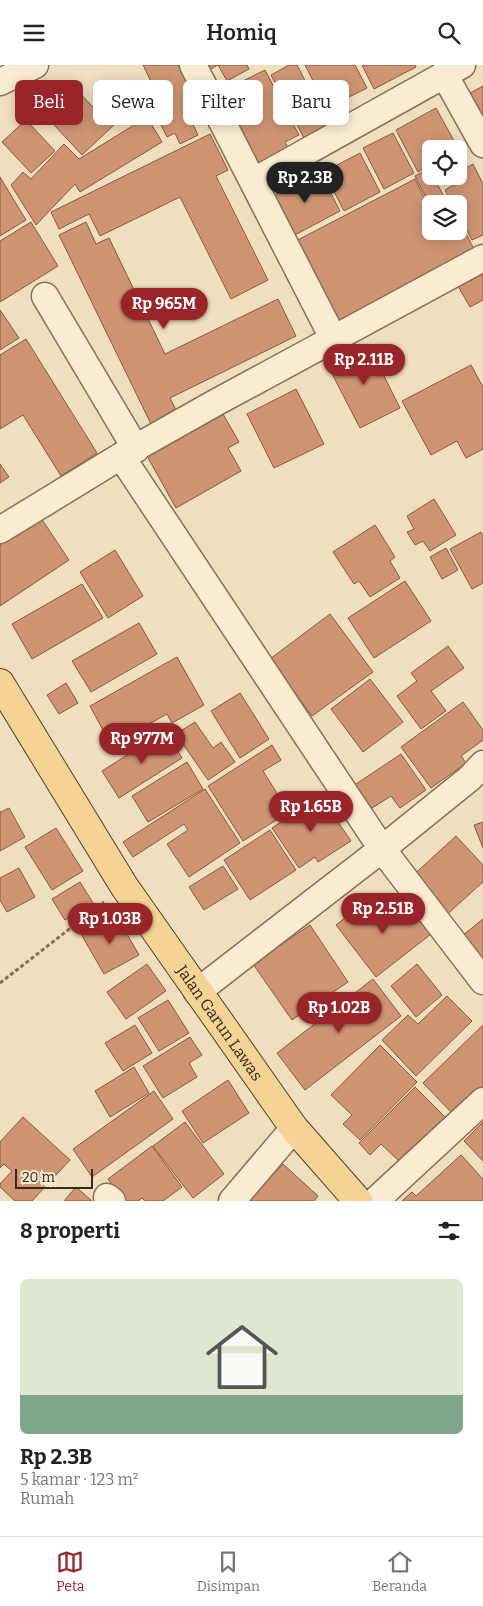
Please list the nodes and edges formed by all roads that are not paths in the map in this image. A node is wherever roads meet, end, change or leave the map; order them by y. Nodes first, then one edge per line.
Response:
1 (35, 65) edge
2 (193, 65) edge
3 (453, 70) edge
4 (0, 82) edge
5 (483, 144) edge
6 (254, 181) junction
7 (483, 258) edge
8 (45, 296) dead end
9 (333, 339) junction
10 (129, 453) junction
11 (0, 530) edge
12 (0, 683) edge
13 (483, 764) edge
14 (382, 849) junction
15 (483, 981) edge
16 (197, 991) junction
17 (483, 1101) edge
18 (294, 1128) junction
19 (232, 1201) edge
20 (358, 1201) edge
21 (374, 1201) edge

1 - 4 street
2 - 6 street
3 - 5 street
3 - 6 street
6 - 9 street
7 - 9 street
8 - 10 street
9 - 10 street
10 - 11 street
10 - 14 street
12 - 16 main road, Jalan Garun Lawas
13 - 14 street
14 - 15 street
14 - 16 street
16 - 18 main road, Jalan Garun Lawas
17 - 21 street
18 - 19 street
18 - 20 main road, Jalan Garun Lawas

